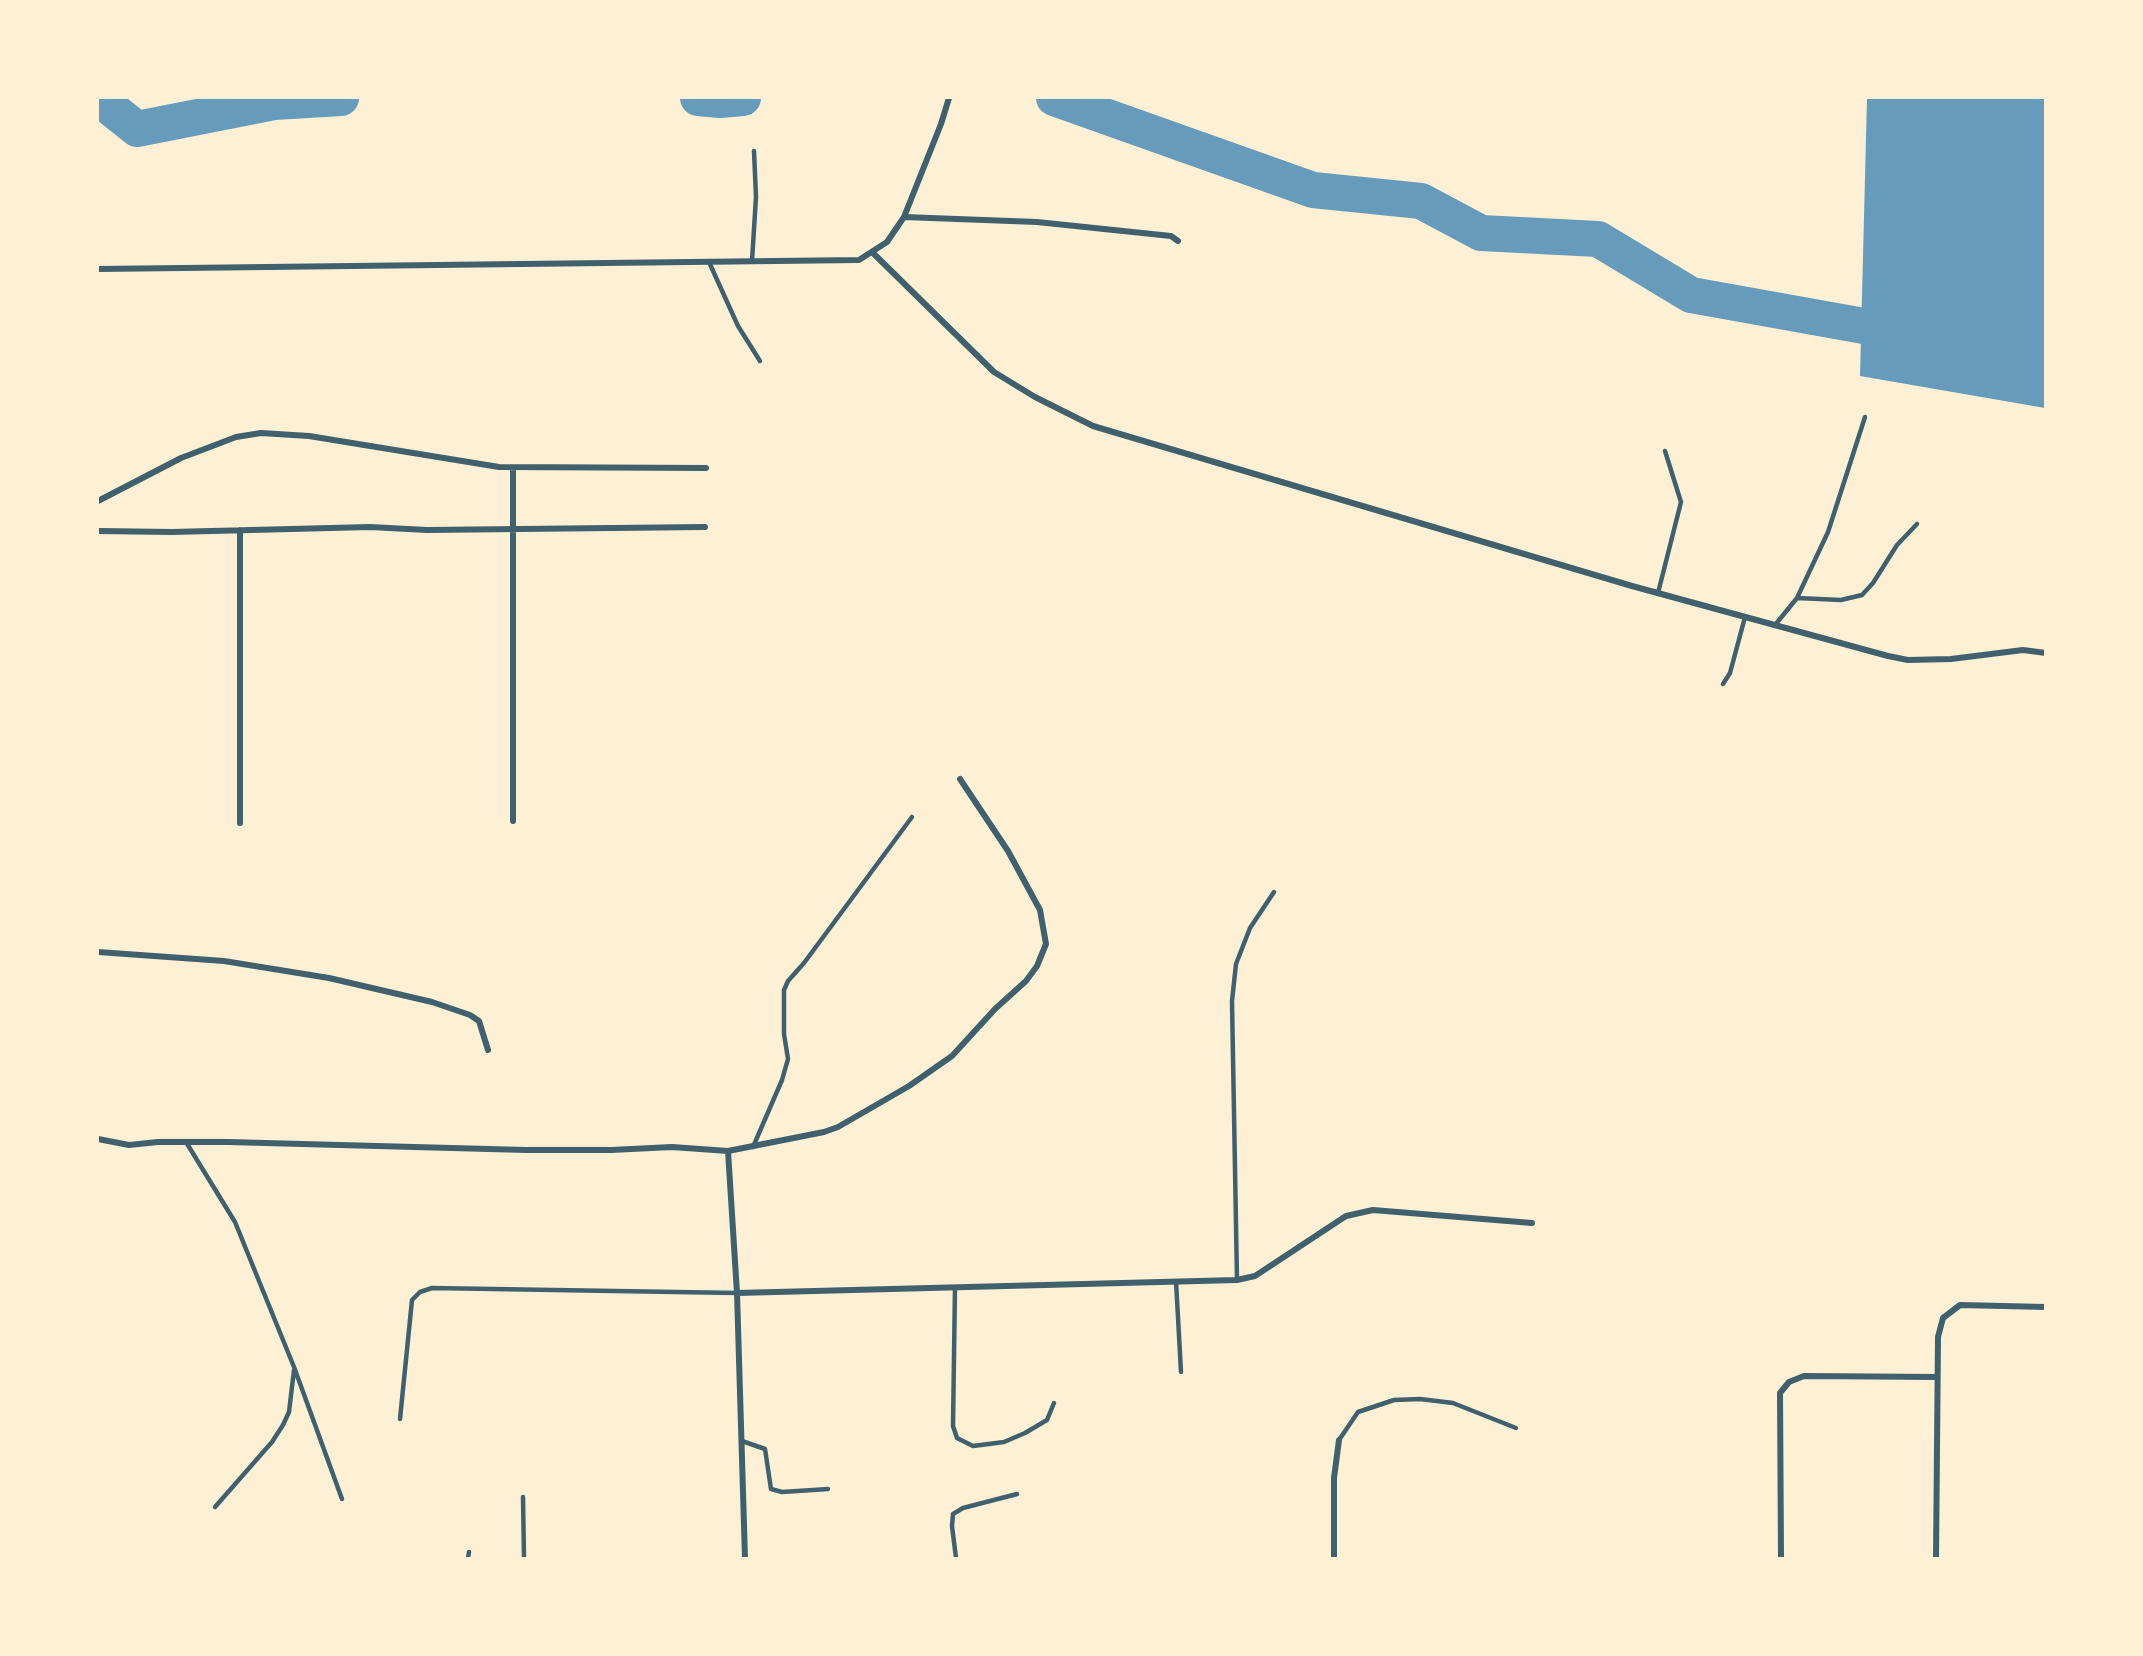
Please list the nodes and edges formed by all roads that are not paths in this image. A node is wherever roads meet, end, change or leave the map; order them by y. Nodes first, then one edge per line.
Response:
1 (949, 98) edge
2 (754, 151) dead end
3 (904, 217) junction
4 (1178, 241) dead end
5 (873, 253) junction
6 (752, 261) junction
7 (709, 262) junction
8 (98, 269) edge
9 (760, 361) dead end
10 (1865, 417) dead end
11 (1665, 451) dead end
12 (513, 468) junction
13 (706, 468) dead end
14 (98, 501) edge
15 (1917, 524) dead end
16 (705, 527) dead end
17 (240, 530) junction
18 (512, 530) junction
19 (98, 531) edge
20 (1658, 592) junction
21 (1797, 597) junction
22 (1745, 617) junction
23 (1775, 625) junction
24 (2046, 653) edge
25 (1723, 684) dead end
26 (960, 779) dead end
27 (912, 817) dead end
28 (513, 821) dead end
29 (240, 823) dead end
30 (1274, 892) dead end
31 (98, 952) edge
32 (488, 1050) dead end
33 (98, 1139) edge
34 (186, 1142) junction
35 (753, 1147) junction
36 (728, 1151) junction
37 (1532, 1223) dead end
38 (1237, 1280) junction
39 (1176, 1281) junction
40 (955, 1287) junction
41 (737, 1293) junction
42 (2046, 1307) edge
43 (294, 1367) junction
44 (1180, 1372) dead end
45 (1937, 1377) junction
46 (1054, 1403) dead end
47 (400, 1419) dead end
48 (1516, 1428) dead end
49 (1339, 1440) joint
50 (742, 1441) junction
51 (828, 1489) dead end
52 (1017, 1494) dead end
53 (524, 1497) dead end
54 (342, 1499) dead end
55 (214, 1507) dead end
56 (469, 1552) dead end
57 (468, 1558) edge
58 (524, 1558) edge
59 (746, 1558) edge
60 (956, 1558) edge
61 (1334, 1558) edge
62 (1781, 1558) edge
63 (1936, 1558) edge

1 - 3 street
2 - 6 lane
3 - 4 street
3 - 5 street
5 - 6 street
5 - 20 street
6 - 7 street
7 - 8 street
7 - 9 lane
10 - 21 lane
11 - 20 lane
12 - 13 street
12 - 14 street
12 - 18 street
15 - 21 lane
16 - 18 street
17 - 18 street
17 - 19 street
17 - 29 street
18 - 28 street
20 - 22 street
21 - 23 lane
22 - 23 street
22 - 25 lane
23 - 24 street
26 - 35 street
27 - 35 lane
30 - 38 lane
31 - 32 street
33 - 34 street
34 - 36 street
34 - 43 lane
35 - 36 street
36 - 41 street
37 - 38 street
38 - 39 street
39 - 40 street
39 - 44 lane
40 - 41 street
40 - 46 lane
41 - 47 lane
41 - 50 street
42 - 45 street
43 - 54 lane
43 - 55 lane
45 - 62 street
45 - 63 street
48 - 49 lane
49 - 61 street
50 - 51 lane
50 - 59 street
52 - 60 lane
53 - 58 lane
56 - 57 lane

